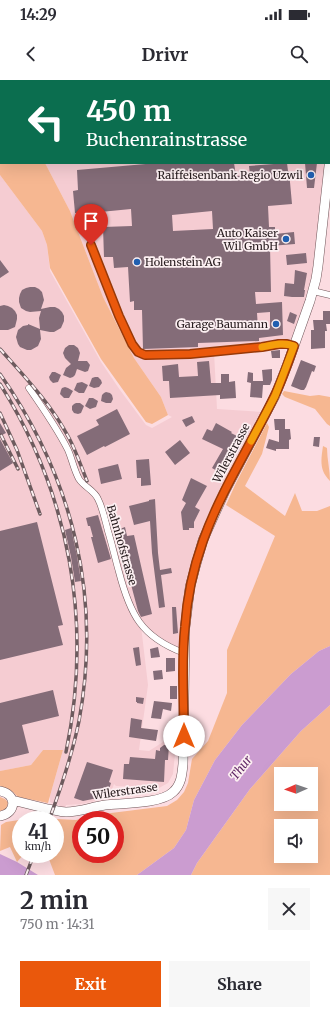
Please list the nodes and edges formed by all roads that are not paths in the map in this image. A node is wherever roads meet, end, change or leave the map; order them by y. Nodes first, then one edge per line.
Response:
1 (329, 164) edge
2 (91, 245) dead end
3 (313, 291) junction
4 (330, 295) edge
5 (294, 346) junction
6 (30, 388) dead end
7 (184, 653) junction
8 (0, 791) edge
9 (12, 804) junction
10 (0, 816) edge

1 - 3 main road, Wilerstrasse
2 - 5 street
3 - 4 street
3 - 5 main road, Wilerstrasse
5 - 7 main road, Wilerstrasse
6 - 7 street, Bahnhofstrasse
7 - 9 main road, Wilerstrasse
8 - 9 main road
9 - 10 main road, Wilerstrasse

